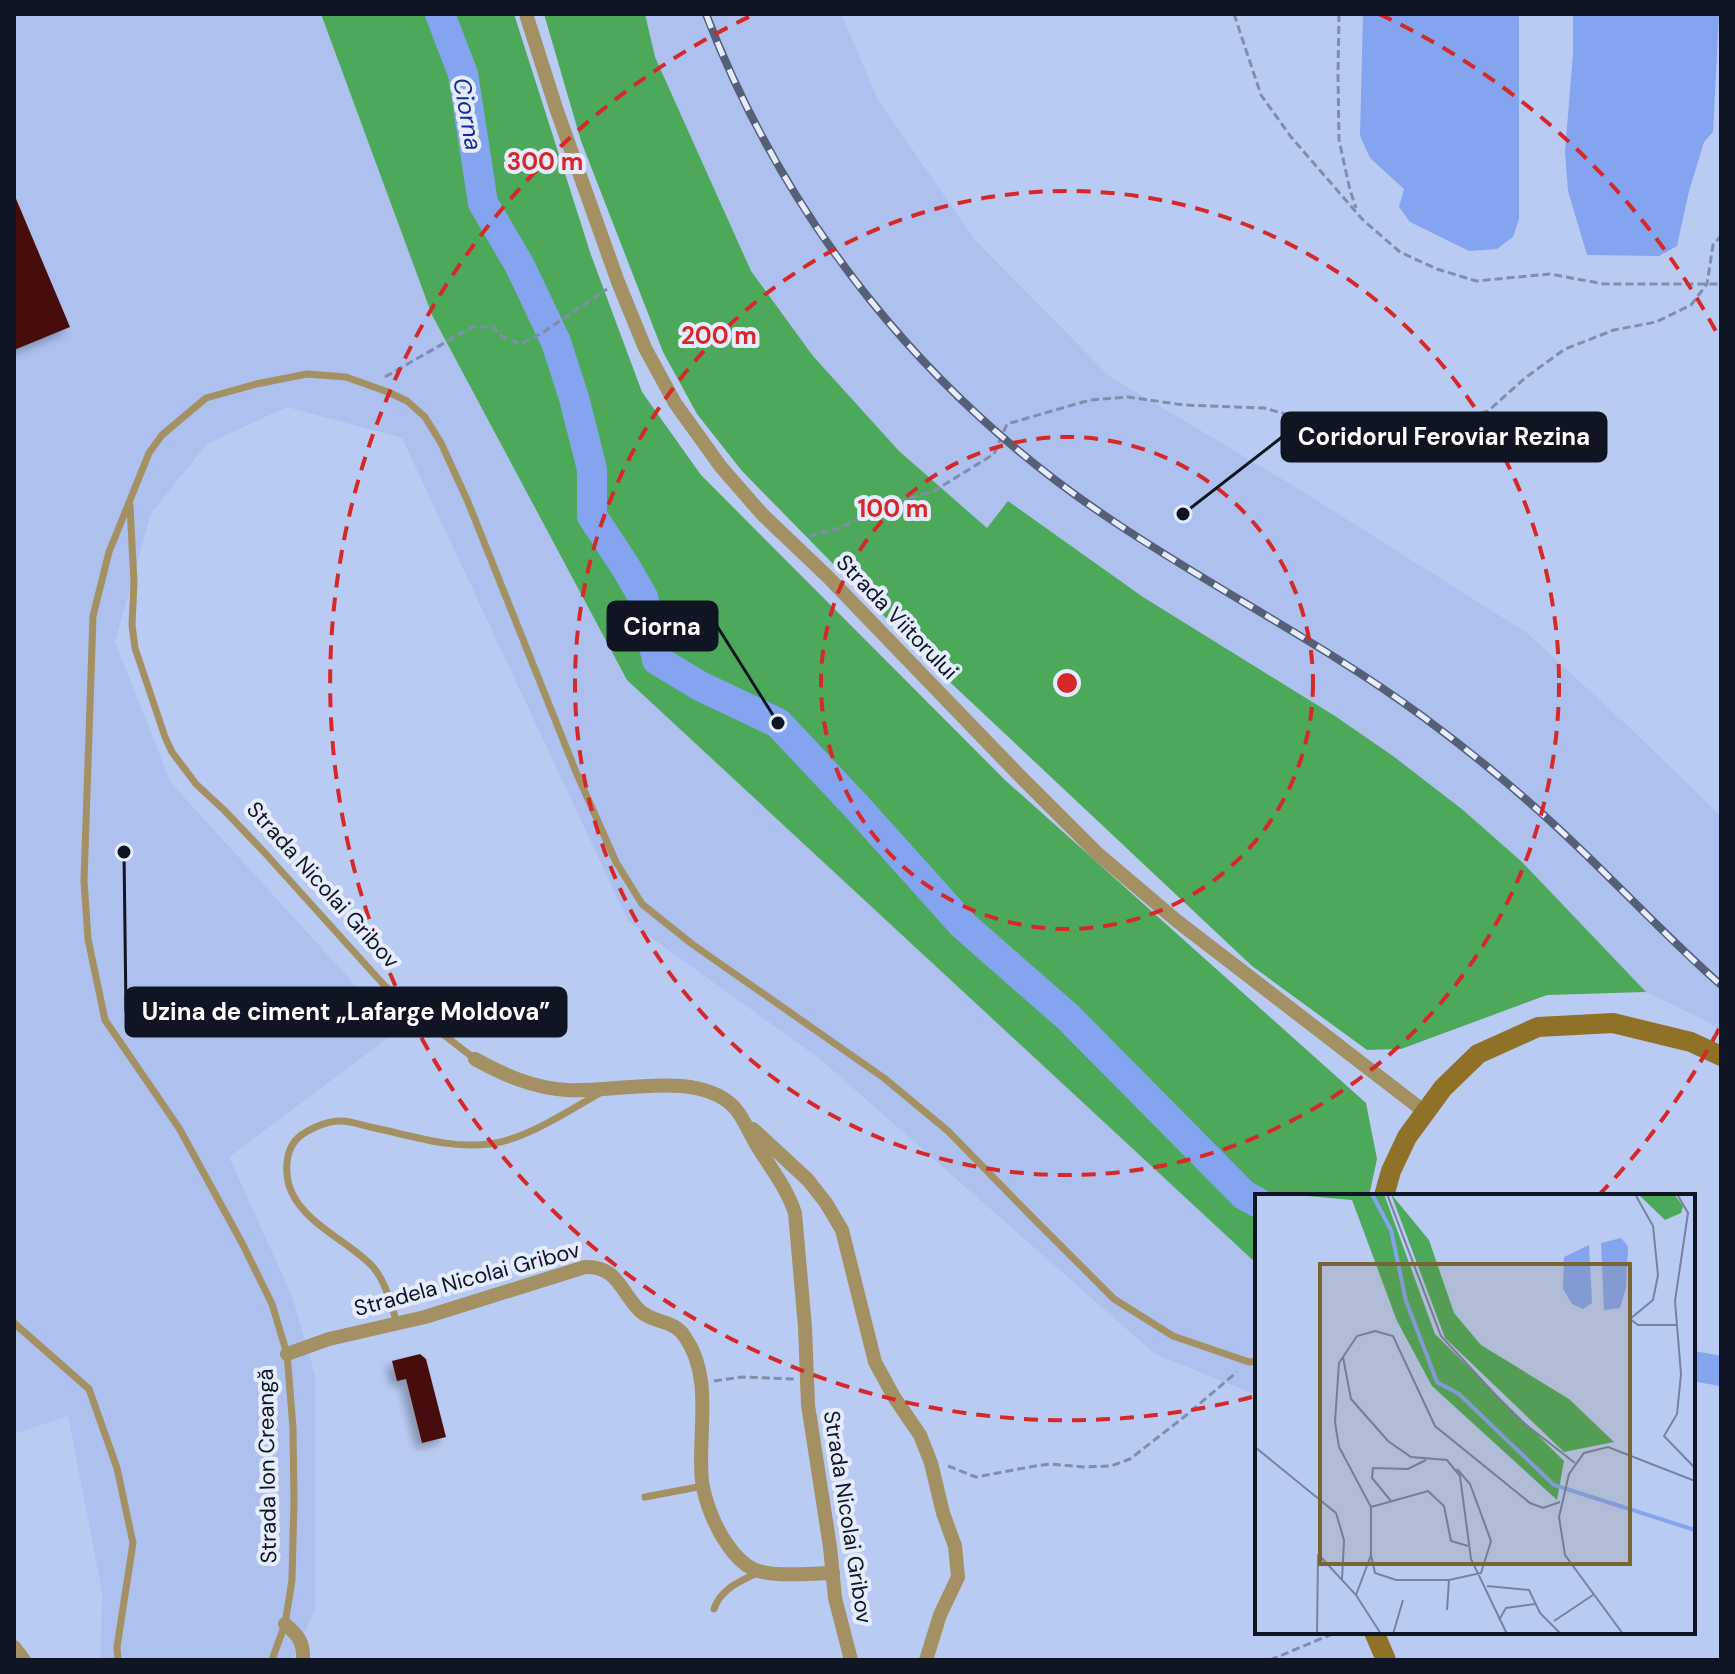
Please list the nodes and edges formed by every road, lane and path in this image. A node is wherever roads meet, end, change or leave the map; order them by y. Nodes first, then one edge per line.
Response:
1 (526, 14) edge
2 (1234, 14) edge
3 (1339, 14) edge
4 (1357, 211) junction
5 (1721, 236) edge
6 (618, 282) junction
7 (1707, 284) junction
8 (1721, 284) edge
9 (371, 385) junction
10 (130, 502) junction
11 (790, 542) junction
12 (1721, 1056) edge
13 (475, 1059) joint
14 (606, 1089) junction
15 (1425, 1112) junction
16 (742, 1119) junction
17 (1385, 1194) edge
18 (14, 1323) edge
19 (398, 1323) junction
20 (287, 1354) junction
21 (1254, 1363) edge
22 (806, 1380) junction
23 (702, 1384) junction
24 (933, 1470) junction
25 (703, 1486) junction
26 (645, 1497) dead end
27 (761, 1571) junction
28 (833, 1573) junction
29 (714, 1609) dead end
30 (285, 1624) junction
31 (1332, 1634) edge
32 (1375, 1634) edge
33 (14, 1647) edge
34 (24, 1660) edge
35 (118, 1660) edge
36 (272, 1660) edge
37 (303, 1660) edge
38 (851, 1660) edge
39 (926, 1660) edge
40 (1270, 1660) edge
41 (1386, 1660) edge

1 - 6 street, Strada Viitorului
2 - 4 path
3 - 4 path
4 - 7 path
5 - 7 path
6 - 9 path
6 - 11 street, Strada Viitorului
7 - 8 path
7 - 11 path
9 - 10 lane, Strada Ion Creangă
9 - 21 lane, Strada Ion Creangă
10 - 13 lane, Strada Nicolai Gribov
10 - 20 lane, Strada Ion Creangă
11 - 15 street, Strada Viitorului
12 - 15 main road
13 - 14 street, Strada Nicolai Gribov
14 - 16 street, Strada Nicolai Gribov
14 - 19 lane
15 - 17 main road
16 - 22 street, Strada Nicolai Gribov
16 - 24 street
18 - 35 lane
19 - 20 street, Stradela Nicolai Gribov
19 - 23 street, Stradela Nicolai Gribov
20 - 30 lane, Strada Ion Creangă
21 - 24 path
22 - 23 path
22 - 28 street, Strada Nicolai Gribov
23 - 25 street, Stradela Nicolai Gribov
24 - 39 street
25 - 26 lane
25 - 27 street, Stradela Nicolai Gribov
27 - 28 street
27 - 29 lane
28 - 38 street, Strada Nicolai Gribov
30 - 36 lane, Strada Ion Creangă
30 - 37 street
31 - 40 path
32 - 41 main road
33 - 34 street

